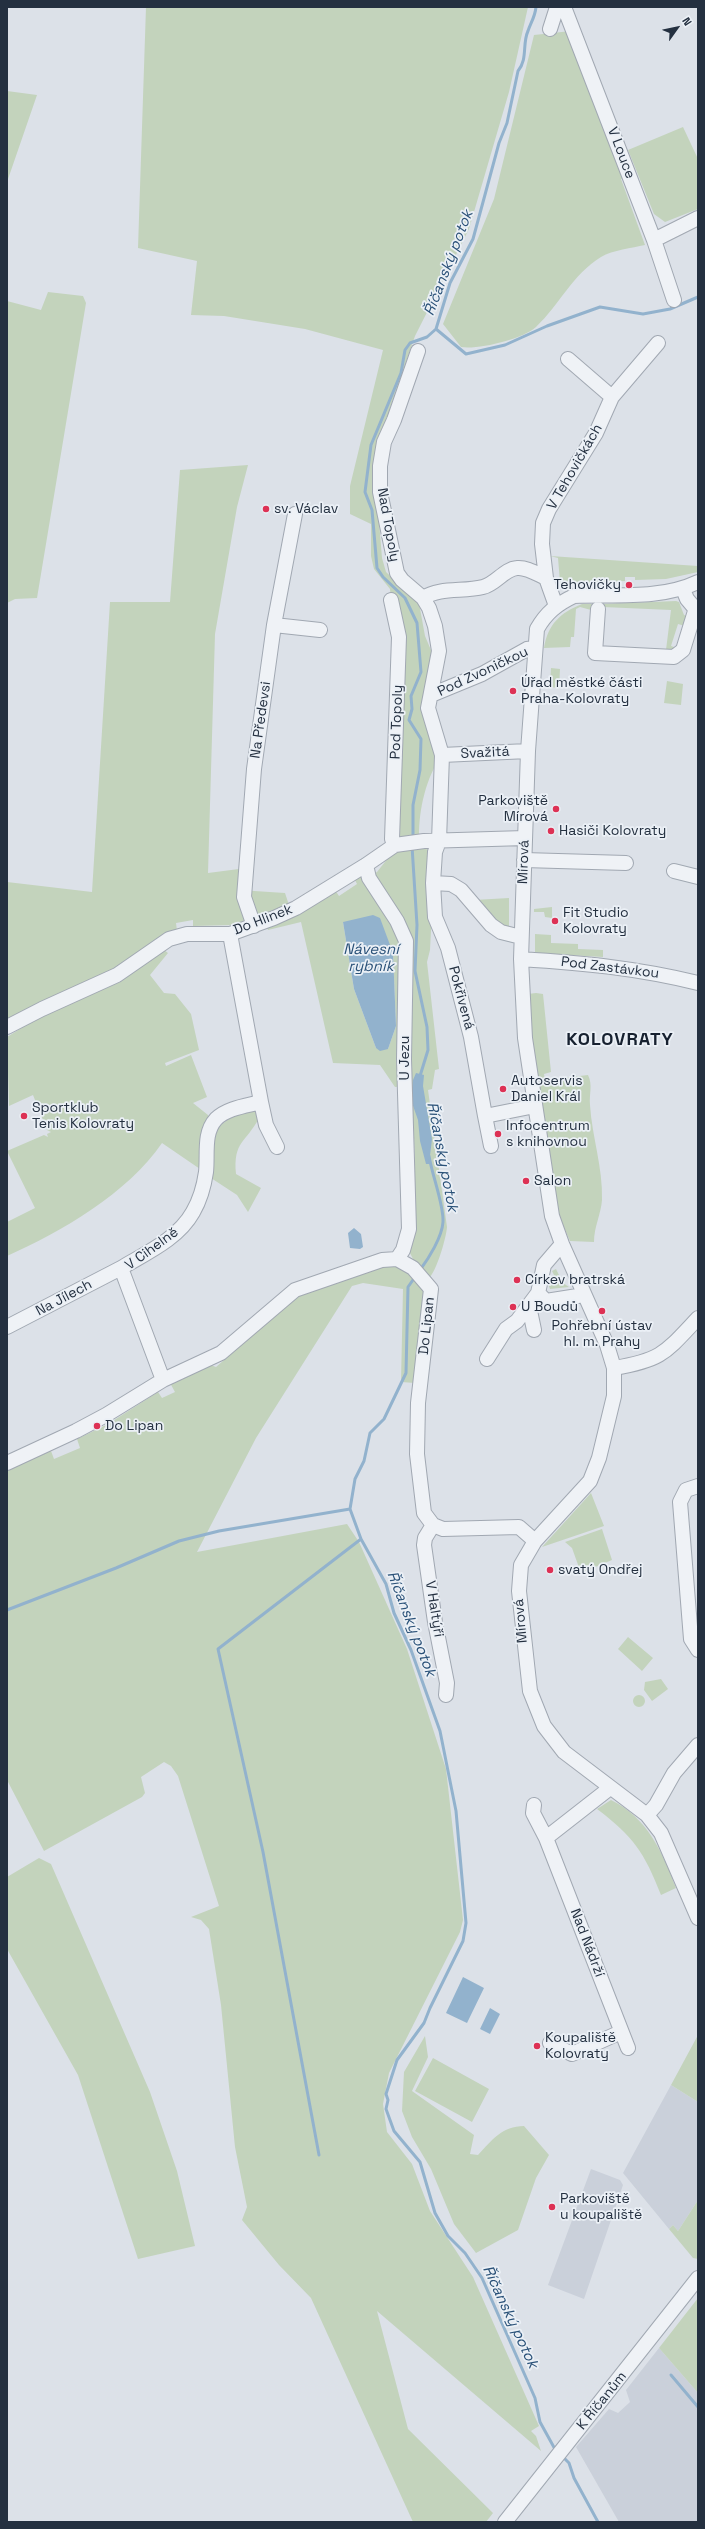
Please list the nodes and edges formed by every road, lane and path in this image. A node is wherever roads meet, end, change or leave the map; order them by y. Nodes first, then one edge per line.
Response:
1 (557, 7) edge
2 (564, 7) edge
3 (550, 29) dead end
4 (698, 218) edge
5 (654, 240) junction
6 (674, 300) dead end
7 (658, 344) dead end
8 (418, 351) dead end
9 (568, 359) dead end
10 (612, 397) junction
11 (295, 514) dead end
12 (546, 578) junction
13 (698, 582) edge
14 (683, 589) junction
15 (423, 598) junction
16 (391, 600) dead end
17 (556, 606) junction
18 (598, 609) dead end
19 (697, 611) edge
20 (274, 625) junction
21 (320, 630) dead end
22 (534, 648) junction
23 (431, 696) junction
24 (528, 751) junction
25 (442, 755) junction
26 (525, 838) junction
27 (439, 841) junction
28 (399, 844) junction
29 (524, 860) junction
30 (626, 863) dead end
31 (366, 865) junction
32 (674, 871) dead end
33 (698, 877) edge
34 (433, 883) junction
35 (254, 926) junction
36 (230, 934) junction
37 (521, 937) junction
38 (521, 959) junction
39 (698, 983) edge
40 (7, 1027) edge
41 (261, 1102) junction
42 (535, 1106) junction
43 (485, 1116) junction
44 (491, 1146) dead end
45 (277, 1147) dead end
46 (562, 1244) junction
47 (397, 1259) junction
48 (121, 1268) junction
49 (538, 1294) junction
50 (584, 1295) junction
51 (529, 1306) junction
52 (698, 1318) edge
53 (7, 1328) edge
54 (534, 1330) dead end
55 (487, 1359) dead end
56 (614, 1368) junction
57 (163, 1380) junction
58 (7, 1463) edge
59 (698, 1486) edge
60 (433, 1525) junction
61 (535, 1540) junction
62 (698, 1650) edge
63 (446, 1695) dead end
64 (698, 1745) edge
65 (610, 1788) junction
66 (534, 1805) dead end
67 (647, 1815) junction
68 (546, 1838) junction
69 (698, 1918) edge
70 (621, 2032) junction
71 (550, 2043) dead end
72 (628, 2048) dead end
73 (698, 2278) edge
74 (505, 2522) edge

1 - 3 street
2 - 5 street, V Louce
4 - 5 street
5 - 6 street, V Louce
7 - 10 street, V Tehovičkách
8 - 15 street, Nad Topoly
9 - 10 street
10 - 12 street, V Tehovičkách
11 - 20 street, Na Předevsi
12 - 15 street
12 - 17 street, V Tehovičkách
13 - 14 street, Mírová
14 - 17 street, Mírová
14 - 19 street
15 - 23 street, Nad Topoly
16 - 28 street, Pod Topoly
17 - 22 street, Mírová
18 - 19 street
20 - 21 street
20 - 35 street, Na Předevsi
22 - 23 street, Pod Zvoničkou
22 - 24 street, Mírová
23 - 25 street, Nad Topoly
24 - 25 street, Svažitá
24 - 26 street, Mírová
25 - 27 street, Nad Topoly
26 - 27 street
26 - 29 street, Mírová
27 - 28 street
27 - 34 street, Pokřivená
28 - 31 street, Do Hlinek
29 - 30 street
29 - 37 street, Mírová
31 - 35 street, Do Hlinek
31 - 47 street, U Jezu
32 - 33 street
34 - 37 street
34 - 43 street, Pokřivená
35 - 36 street, Do Hlinek
36 - 40 street, Do Hlinek
36 - 41 street
37 - 38 street, Mírová
38 - 39 street, Pod Zastávkou
38 - 42 street, Mírová
41 - 45 street
41 - 48 street, V Cihelně
42 - 43 street
42 - 46 street, Mírová
43 - 44 street, Pokřivená
46 - 49 street
46 - 50 street, Mírová
47 - 57 street
47 - 60 street, Do Lipan
48 - 53 street, Na Jílech
48 - 57 street, V Cihelně
49 - 50 street
49 - 51 street
50 - 56 street, Mírová
51 - 54 street
51 - 55 street
52 - 56 street
56 - 61 street, Mírová
57 - 58 street
59 - 62 street
60 - 61 street
60 - 63 street, V Haltýři
61 - 65 street, Mírová
64 - 67 street
65 - 67 street, Mírová
65 - 68 street
66 - 68 street, Nad Nádrží
67 - 69 street, Mírová
68 - 70 street, Nad Nádrží
70 - 71 street
70 - 72 street, Nad Nádrží
73 - 74 street, K Říčanům

